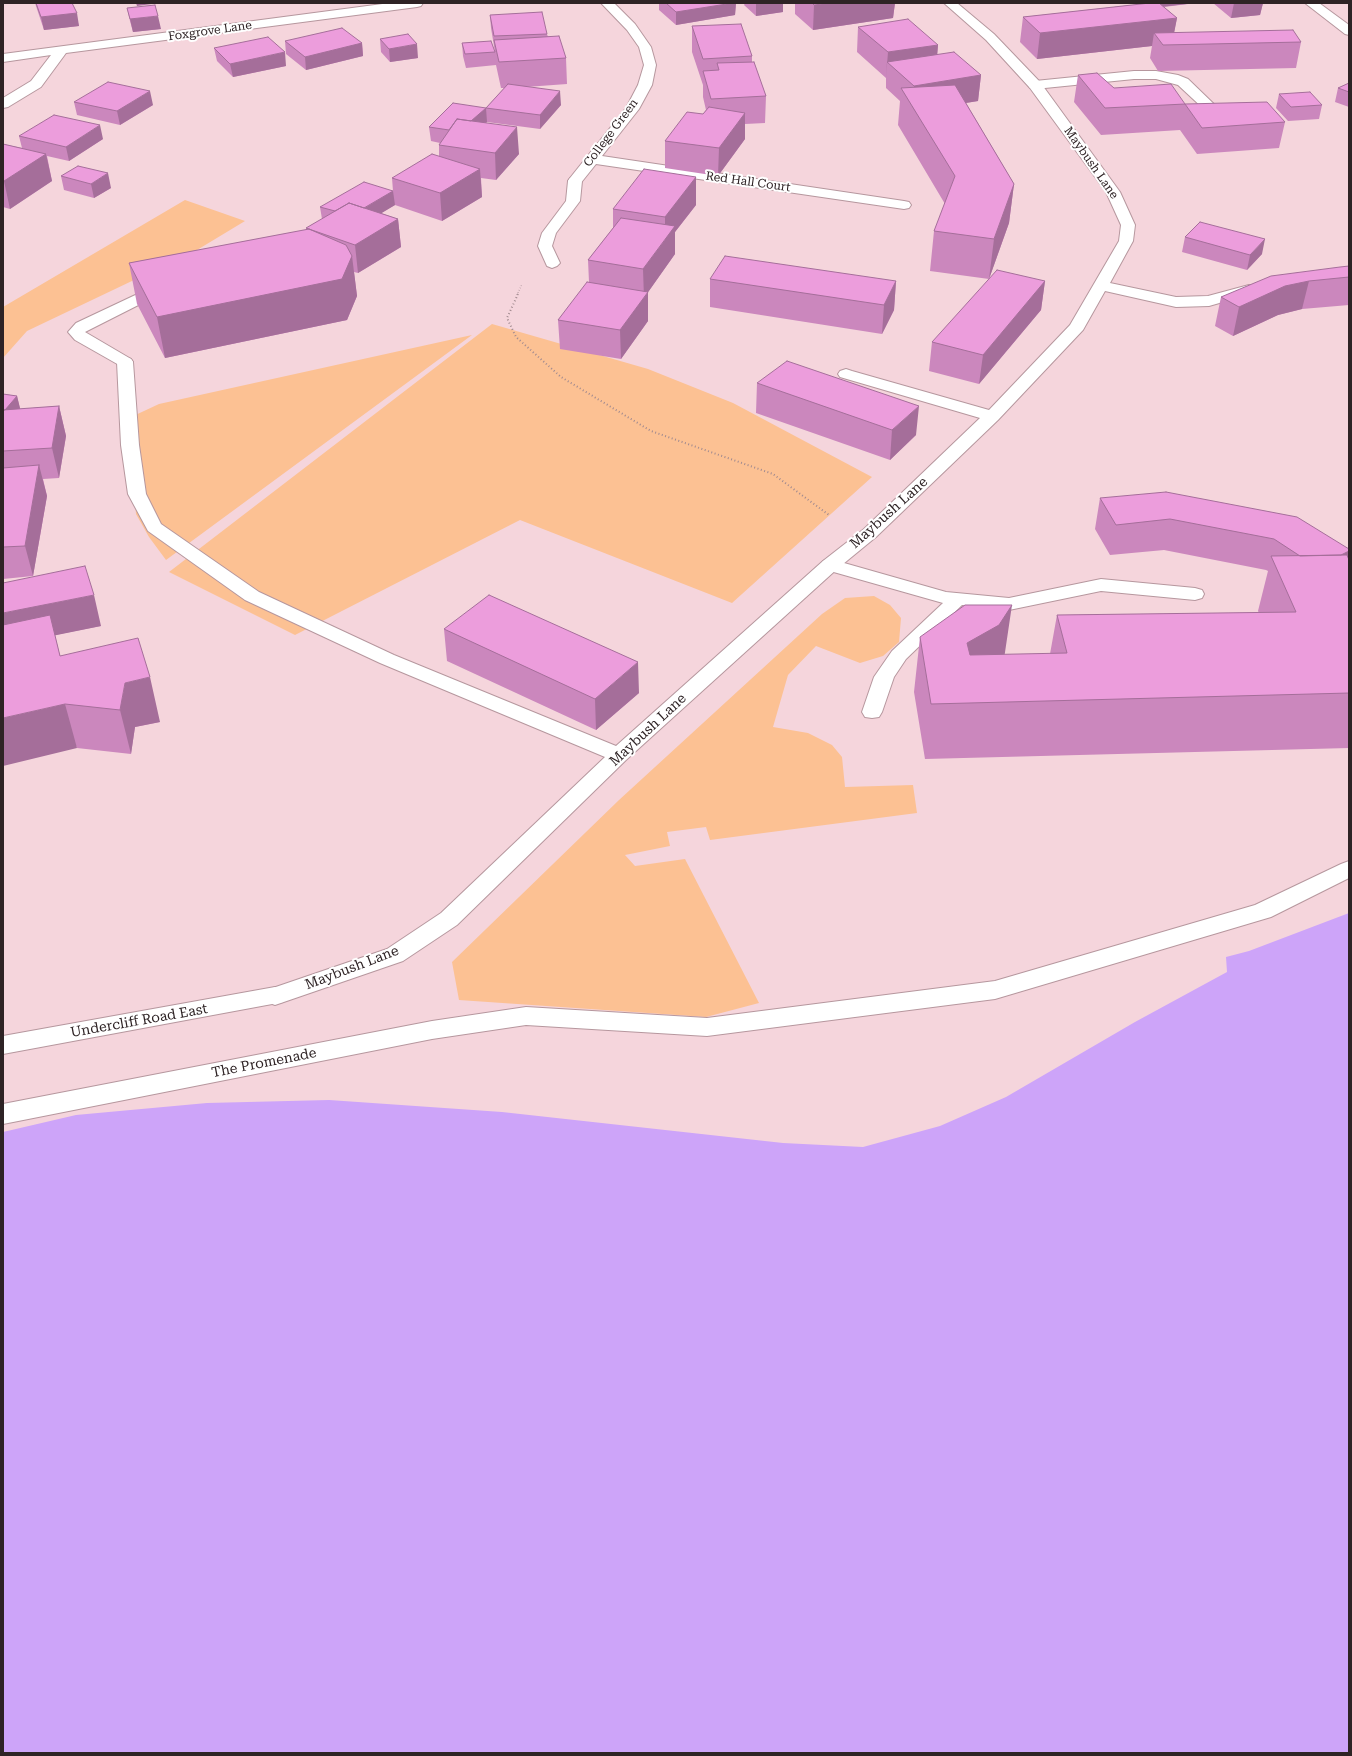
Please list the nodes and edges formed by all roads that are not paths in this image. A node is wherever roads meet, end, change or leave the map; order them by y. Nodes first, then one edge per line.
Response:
1 (418, 3) edge
2 (607, 3) edge
3 (950, 3) edge
4 (1311, 3) edge
5 (378, 5) edge
6 (1349, 31) edge
7 (61, 51) junction
8 (4, 57) edge
9 (1035, 85) junction
10 (3, 104) edge
11 (1211, 108) edge
12 (592, 159) junction
13 (904, 205) dead end
14 (552, 263) dead end
15 (173, 282) edge
16 (1100, 285) junction
17 (1262, 286) edge
18 (846, 374) dead end
19 (992, 416) junction
20 (830, 565) junction
21 (1195, 594) dead end
22 (958, 600) junction
23 (872, 712) dead end
24 (619, 756) junction
25 (1349, 869) edge
26 (275, 996) joint
27 (3, 1045) edge
28 (3, 1114) edge

1 - 5 street, Foxgrove Lane
2 - 12 street, College Green
3 - 9 street, Maybush Lane
4 - 6 street
5 - 7 street, Foxgrove Lane
7 - 8 street, Foxgrove Lane
7 - 10 street
9 - 11 street
9 - 16 street, Maybush Lane
12 - 13 street, Red Hall Court
12 - 14 street, College Green
15 - 24 street
16 - 17 street
16 - 19 street, Maybush Lane
18 - 19 street
19 - 20 street, Maybush Lane
20 - 22 street
20 - 24 street, Maybush Lane
21 - 22 street
22 - 23 street
24 - 26 street, Maybush Lane
25 - 28 street, The Promenade
26 - 27 street, Undercliff Road East

